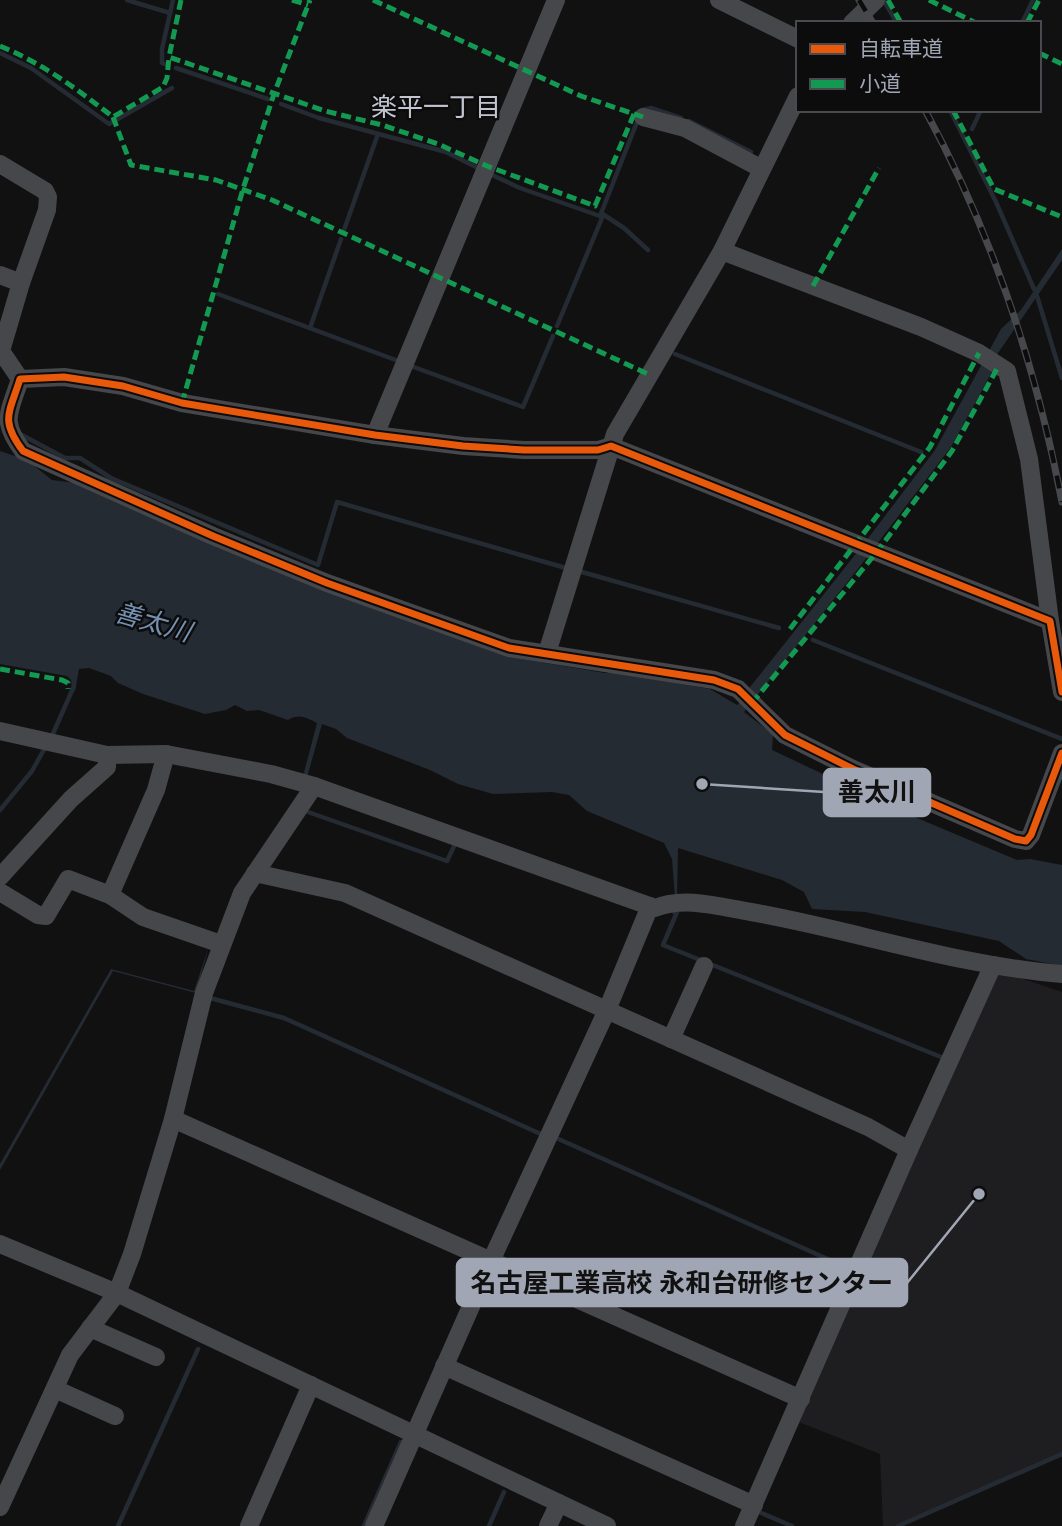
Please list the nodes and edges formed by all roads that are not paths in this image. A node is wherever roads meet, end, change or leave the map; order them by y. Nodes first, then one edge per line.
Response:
1 (555, 0) edge
2 (719, 0) edge
3 (876, 0) edge
4 (854, 21) edge
5 (796, 38) edge
6 (796, 100) edge
7 (643, 117) dead end
8 (0, 164) edge
9 (762, 169) junction
10 (722, 251) junction
11 (0, 275) edge
12 (21, 283) junction
13 (20, 379) junction
14 (3, 423) edge
15 (375, 435) junction
16 (611, 446) junction
17 (1050, 621) junction
18 (548, 653) junction
19 (1062, 692) edge
20 (0, 731) edge
21 (1062, 753) edge
22 (166, 754) junction
23 (107, 755) junction
24 (314, 786) junction
25 (255, 873) junction
26 (0, 877) edge
27 (0, 892) edge
28 (110, 895) junction
29 (650, 906) junction
30 (221, 944) junction
31 (993, 965) junction
32 (704, 966) dead end
33 (1062, 974) edge
34 (607, 1010) junction
35 (671, 1039) junction
36 (173, 1119) junction
37 (909, 1150) junction
38 (0, 1244) edge
39 (491, 1261) junction
40 (117, 1293) junction
41 (90, 1328) junction
42 (156, 1357) dead end
43 (444, 1366) junction
44 (310, 1385) junction
45 (55, 1389) junction
46 (801, 1399) junction
47 (115, 1416) dead end
48 (415, 1434) junction
49 (559, 1503) junction
50 (754, 1505) junction
51 (0, 1507) edge
52 (249, 1526) edge
53 (374, 1526) edge
54 (548, 1526) edge
55 (605, 1526) edge
56 (744, 1526) edge

1 - 15 street
2 - 5 street
3 - 4 street
6 - 9 street
7 - 9 street
8 - 12 street
9 - 10 street
10 - 16 street
10 - 17 street
11 - 12 street
12 - 13 street
13 - 14 street
13 - 15 street
14 - 18 street
15 - 16 street
16 - 17 street
16 - 18 street
17 - 19 street
18 - 21 street
20 - 23 street
22 - 23 street
22 - 24 street
22 - 28 street
23 - 26 street
24 - 25 street
24 - 29 street
25 - 30 street
25 - 34 street
27 - 28 street
28 - 30 street
29 - 31 street
29 - 34 street
30 - 36 street
31 - 33 street
31 - 37 street
32 - 35 street
34 - 35 street
34 - 39 street
35 - 37 street
36 - 39 street
36 - 40 street
37 - 46 street
38 - 40 street
39 - 43 street
39 - 46 street
40 - 41 street
40 - 44 street
41 - 42 street
41 - 45 street
43 - 48 street
43 - 50 street
44 - 48 street
44 - 52 street
45 - 47 street
45 - 51 street
46 - 50 street
48 - 49 street
48 - 53 street
49 - 54 street
49 - 55 street
50 - 56 street

